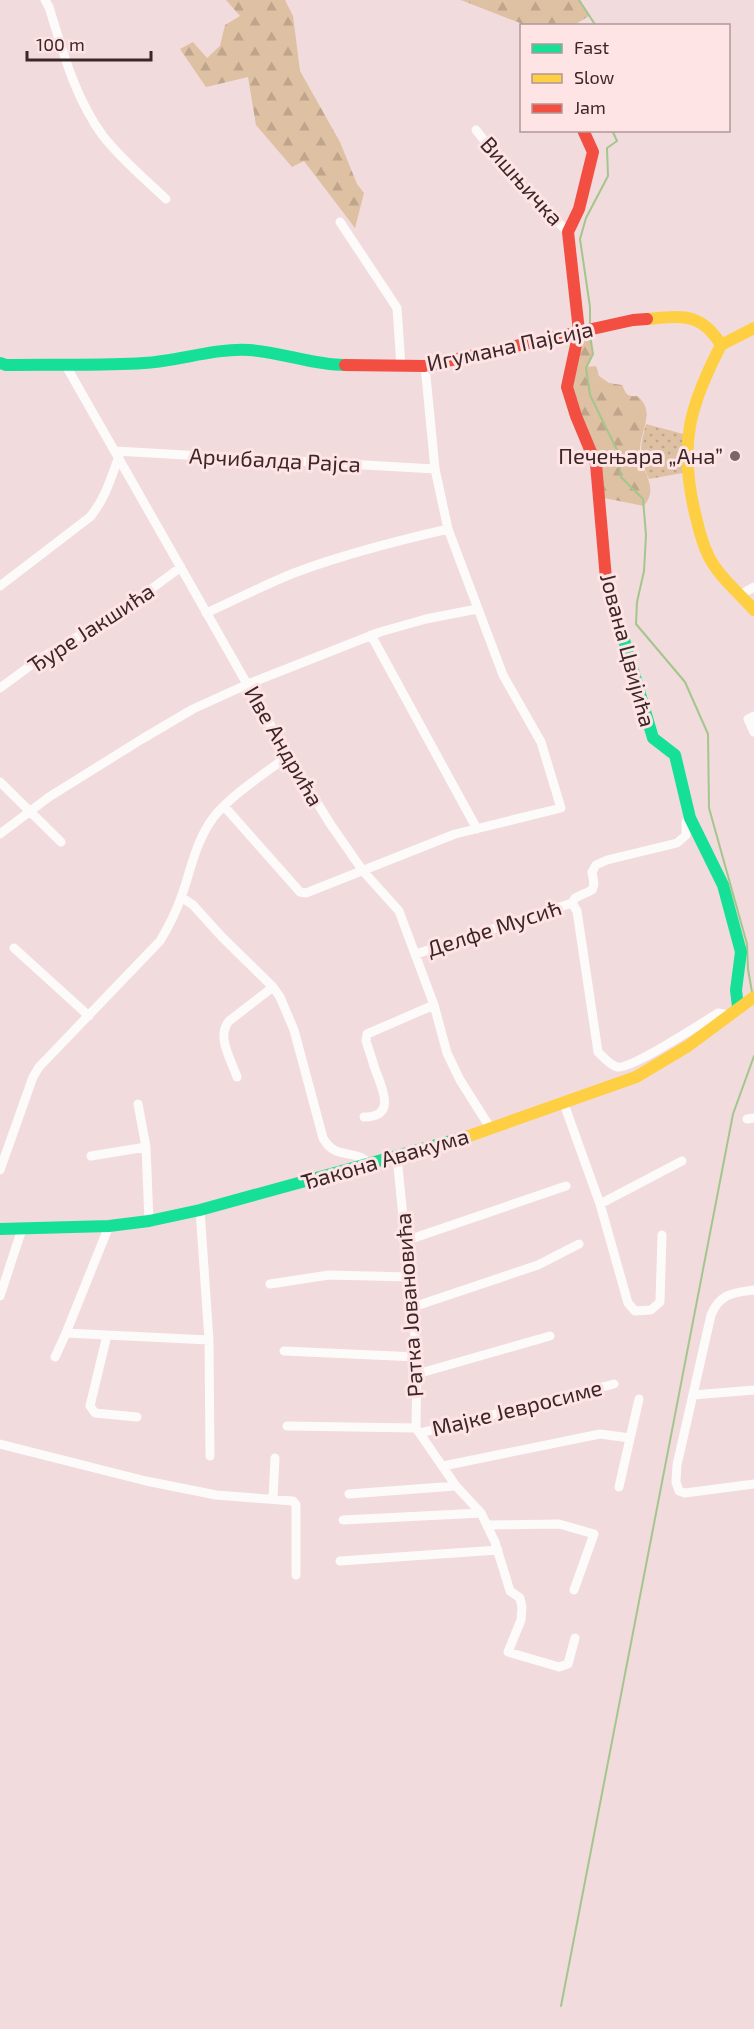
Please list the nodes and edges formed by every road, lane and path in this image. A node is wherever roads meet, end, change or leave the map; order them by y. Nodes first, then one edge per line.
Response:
1 (45, 0) edge
2 (476, 130) dead end
3 (584, 132) edge
4 (166, 199) dead end
5 (340, 222) dead end
6 (568, 232) junction
7 (754, 328) edge
8 (579, 331) junction
9 (721, 345) junction
10 (0, 363) edge
11 (65, 364) junction
12 (401, 366) junction
13 (425, 366) junction
14 (117, 453) junction
15 (435, 469) junction
16 (448, 529) junction
17 (181, 567) junction
18 (0, 586) edge
19 (754, 587) edge
20 (740, 595) junction
21 (477, 609) junction
22 (754, 610) edge
23 (206, 613) junction
24 (371, 635) junction
25 (248, 684) junction
26 (0, 688) edge
27 (754, 716) edge
28 (754, 732) edge
29 (288, 756) junction
30 (0, 782) edge
31 (224, 806) junction
32 (30, 811) junction
33 (690, 818) junction
34 (477, 829) junction
35 (0, 834) edge
36 (61, 842) dead end
37 (363, 870) junction
38 (181, 897) junction
39 (572, 903) junction
40 (14, 948) dead end
41 (416, 954) junction
42 (273, 987) junction
43 (754, 997) edge
44 (434, 1005) junction
45 (736, 1009) junction
46 (89, 1016) junction
47 (237, 1077) dead end
48 (138, 1104) dead end
49 (564, 1104) junction
50 (364, 1117) dead end
51 (491, 1130) junction
52 (147, 1147) junction
53 (91, 1156) dead end
54 (397, 1157) junction
55 (682, 1161) dead end
56 (370, 1165) junction
57 (0, 1170) edge
58 (566, 1186) dead end
59 (600, 1204) junction
60 (200, 1210) junction
61 (149, 1221) junction
62 (109, 1226) junction
63 (0, 1229) edge
64 (22, 1229) junction
65 (662, 1235) dead end
66 (405, 1241) junction
67 (579, 1244) dead end
68 (410, 1276) junction
69 (270, 1284) dead end
70 (754, 1290) edge
71 (0, 1296) edge
72 (413, 1307) junction
73 (66, 1333) junction
74 (106, 1335) junction
75 (550, 1336) dead end
76 (209, 1340) junction
77 (284, 1351) dead end
78 (55, 1357) dead end
79 (417, 1357) junction
80 (417, 1374) junction
81 (614, 1383) dead end
82 (754, 1390) edge
83 (693, 1395) junction
84 (639, 1399) dead end
85 (136, 1417) dead end
86 (287, 1426) dead end
87 (418, 1430) junction
88 (630, 1438) junction
89 (0, 1444) edge
90 (210, 1456) dead end
91 (275, 1458) dead end
92 (443, 1466) junction
93 (754, 1484) edge
94 (456, 1486) junction
95 (619, 1487) dead end
96 (349, 1494) dead end
97 (273, 1498) junction
98 (481, 1513) junction
99 (343, 1520) dead end
100 (488, 1525) junction
101 (498, 1550) junction
102 (340, 1561) dead end
103 (296, 1575) dead end
104 (574, 1590) dead end
105 (574, 1638) dead end

1 - 4 street
2 - 6 street, Вишњичка
3 - 6 street
5 - 12 street
6 - 8 street, Јована Цвијића
7 - 9 street
8 - 9 street, Игумана Пајсија
8 - 13 street, Игумана Пајсија
8 - 33 street, Јована Цвијића
9 - 20 street
10 - 11 street, Игумана Пајсија
11 - 12 street, Игумана Пајсија
11 - 14 street, Иве Андрића
12 - 13 street, Игумана Пајсија
13 - 15 street
14 - 15 street, Арчибалда Рајса
14 - 17 street, Иве Андрића
14 - 18 street
15 - 16 street
16 - 21 street
16 - 23 street
17 - 23 street, Иве Андрића
17 - 26 street, Ђуре Јакшића
19 - 20 street
20 - 22 street
21 - 24 street
21 - 34 street
23 - 25 street, Иве Андрића
24 - 25 street
24 - 34 street
25 - 29 street, Иве Андрића
25 - 32 street
27 - 28 street
29 - 31 street
29 - 37 street, Иве Андрића
30 - 32 street
31 - 37 street
31 - 38 street
32 - 35 street
32 - 36 street
33 - 39 street
33 - 45 street, Јована Цвијића
34 - 37 street
37 - 41 street, Иве Андрића
38 - 42 street
38 - 46 street
39 - 41 street, Делфе Мусић
39 - 45 street
40 - 46 street
41 - 44 street, Иве Андрића
42 - 47 street
42 - 56 street
43 - 45 street, Ђакона Авакума
44 - 50 street
44 - 51 street, Иве Андрића
45 - 49 street, Ђакона Авакума
46 - 57 street
48 - 52 street
49 - 51 street, Ђакона Авакума
49 - 59 street
51 - 54 street, Ђакона Авакума
52 - 53 street
52 - 61 street
54 - 56 street, Ђакона Авакума
54 - 66 street, Ратка Јовановића
55 - 59 street
56 - 60 street, Ђакона Авакума
58 - 66 street
59 - 65 street
60 - 61 street, Ђакона Авакума
60 - 76 street
61 - 62 street, Ђакона Авакума
62 - 64 street, Ђакона Авакума
62 - 73 street
63 - 64 street, Ђакона Авакума
64 - 71 street
66 - 68 street, Ратка Јовановића
67 - 72 street
68 - 69 street
68 - 72 street, Ратка Јовановића
70 - 83 street
72 - 79 street, Ратка Јовановића
73 - 74 street
73 - 78 street
74 - 76 street
74 - 85 street
75 - 80 street
76 - 90 street
77 - 79 street
79 - 80 street, Ратка Јовановића
80 - 87 street, Ратка Јовановића
81 - 87 street, Мајке Јевросиме
82 - 83 street
83 - 93 street
84 - 88 street
86 - 87 street, Мајке Јевросиме
87 - 92 street
88 - 92 street
88 - 95 street
89 - 97 street
91 - 97 street
92 - 94 street
94 - 96 street
94 - 98 street
97 - 103 street
98 - 99 street
98 - 100 street
100 - 101 street
100 - 104 street
101 - 102 street
101 - 105 street

